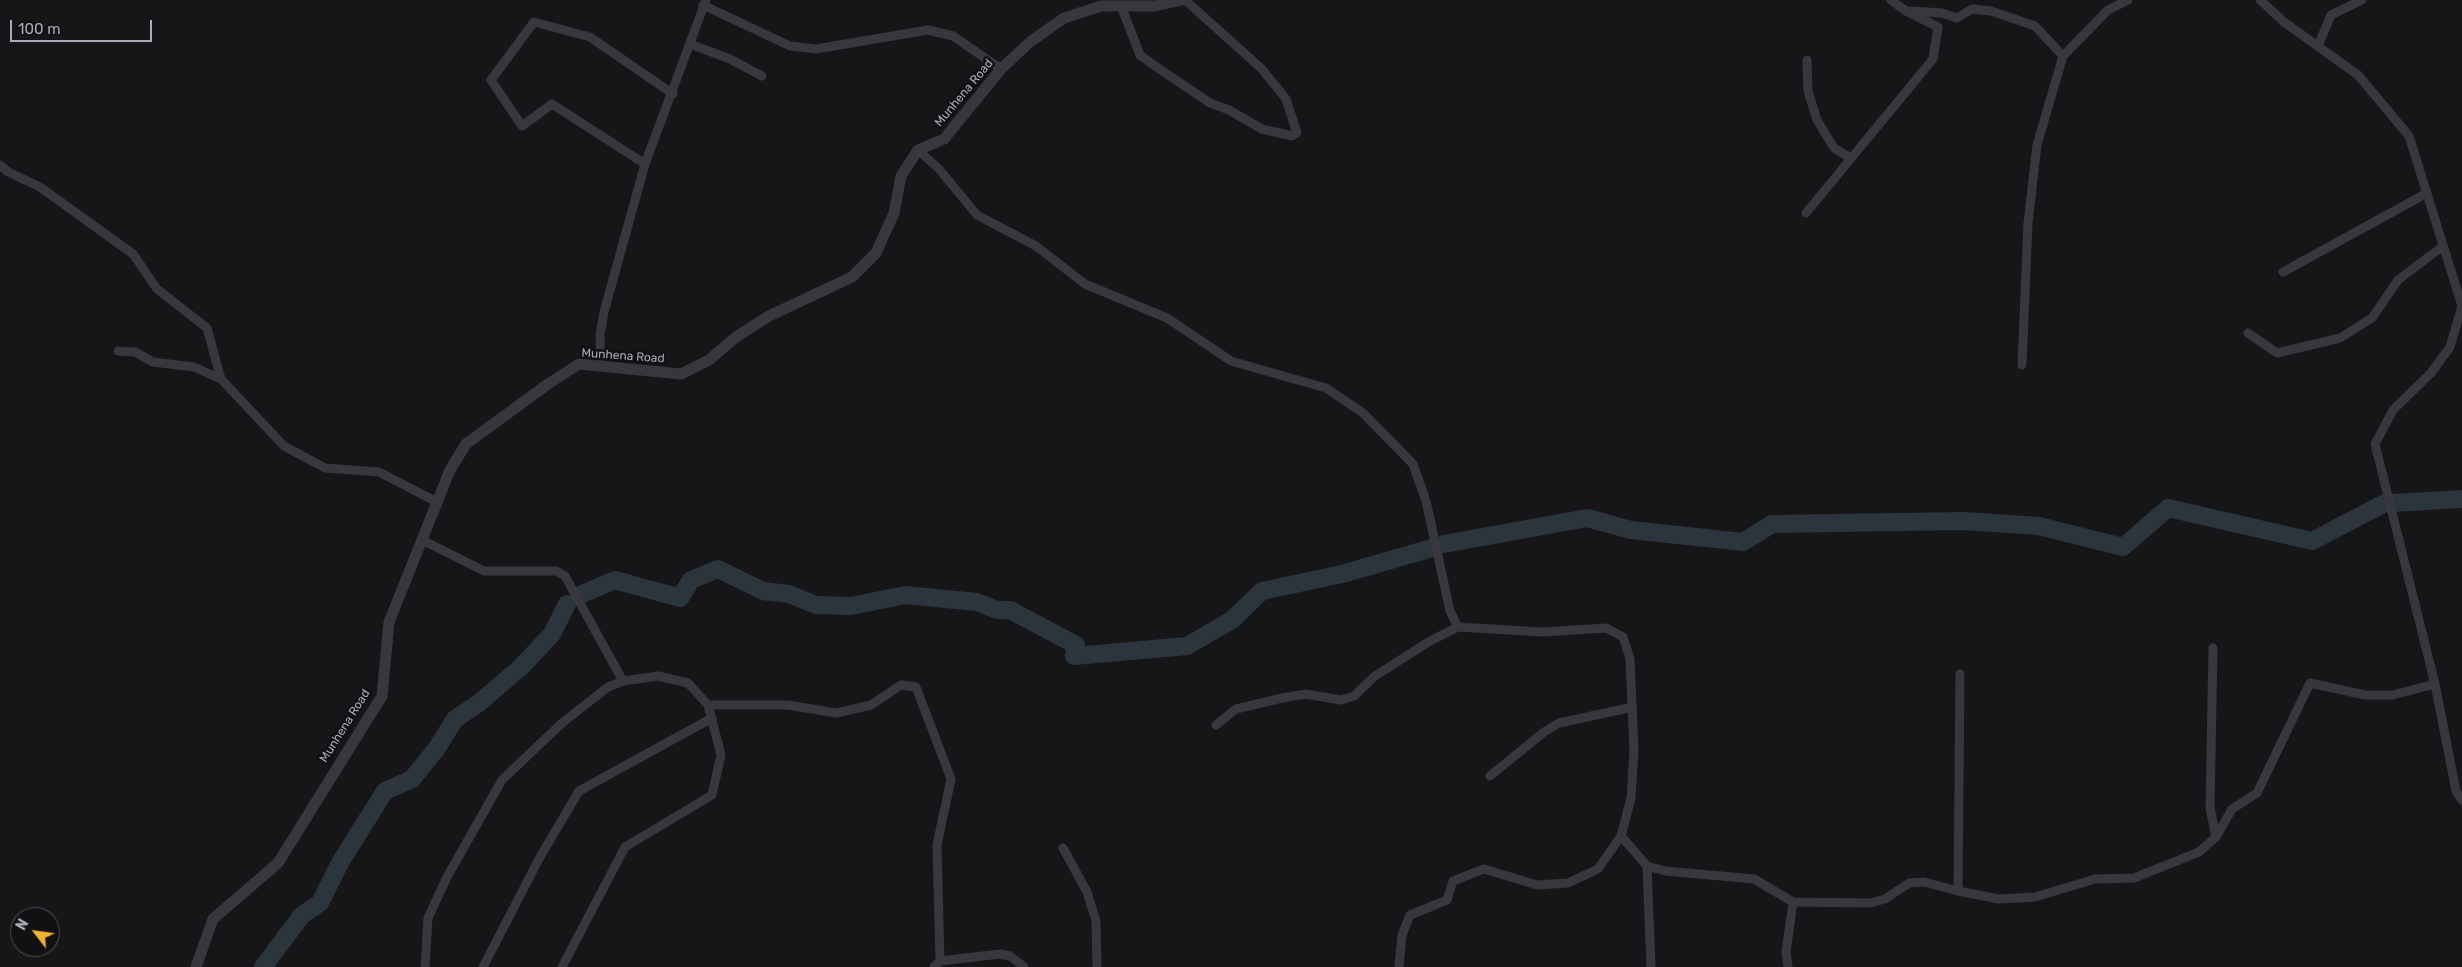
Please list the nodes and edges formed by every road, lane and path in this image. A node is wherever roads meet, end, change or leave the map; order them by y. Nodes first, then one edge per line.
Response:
1 (1183, 0) edge
2 (1891, 0) edge
3 (2128, 0) edge
4 (2260, 0) edge
5 (2362, 0) edge
6 (705, 2) edge
7 (1121, 6) junction
8 (1906, 11) junction
9 (690, 44) junction
10 (2318, 46) junction
11 (2063, 56) junction
12 (1807, 60) dead end
13 (1001, 69) junction
14 (762, 76) dead end
15 (673, 94) junction
16 (918, 150) junction
17 (1852, 158) junction
18 (645, 164) junction
19 (0, 166) edge
20 (4, 172) edge
21 (2427, 193) junction
22 (1806, 213) dead end
23 (2443, 246) junction
24 (2282, 272) dead end
25 (2248, 333) dead end
26 (118, 351) dead end
27 (2022, 365) dead end
28 (602, 366) junction
29 (220, 379) junction
30 (437, 502) junction
31 (422, 540) junction
32 (1458, 627) junction
33 (2213, 648) dead end
34 (1960, 674) dead end
35 (623, 681) junction
36 (2435, 684) junction
37 (708, 705) junction
38 (1634, 707) junction
39 (712, 718) junction
40 (1216, 725) dead end
41 (1490, 776) dead end
42 (2462, 800) edge
43 (1622, 836) junction
44 (2216, 836) junction
45 (1062, 848) dead end
46 (1647, 866) junction
47 (1958, 891) junction
48 (1793, 902) junction
49 (937, 964) edge
50 (196, 967) edge
51 (425, 967) edge
52 (483, 967) edge
53 (562, 967) edge
54 (1024, 967) edge
55 (1097, 967) edge
56 (1399, 967) edge
57 (1651, 967) edge
58 (1788, 967) edge

1 - 7 street, Munhena Road
1 - 7 street
2 - 8 street
3 - 11 street
4 - 10 street
5 - 10 street
6 - 9 street
6 - 13 street
7 - 13 street, Munhena Road
8 - 11 street
8 - 17 street
9 - 14 street
9 - 15 street
10 - 21 street
11 - 27 street
12 - 17 street
13 - 16 street, Munhena Road
15 - 18 street
15 - 18 street
16 - 28 street, Munhena Road
16 - 32 street
17 - 22 street
18 - 28 street
19 - 20 street
20 - 29 street
21 - 23 street
21 - 24 street
23 - 25 street
23 - 36 street
26 - 29 street
28 - 30 street, Munhena Road
29 - 30 street
30 - 31 street, Munhena Road
31 - 35 street
31 - 50 street, Munhena Road
32 - 38 street
32 - 40 street
33 - 44 street
34 - 47 street
35 - 37 street
35 - 51 street
36 - 42 street
36 - 44 street
37 - 39 street
37 - 49 street
38 - 41 street
38 - 43 street
39 - 52 street
39 - 53 street
43 - 46 street
43 - 56 street
44 - 47 street
45 - 55 street
46 - 48 street
46 - 57 street
47 - 48 street
48 - 58 street
49 - 54 street

